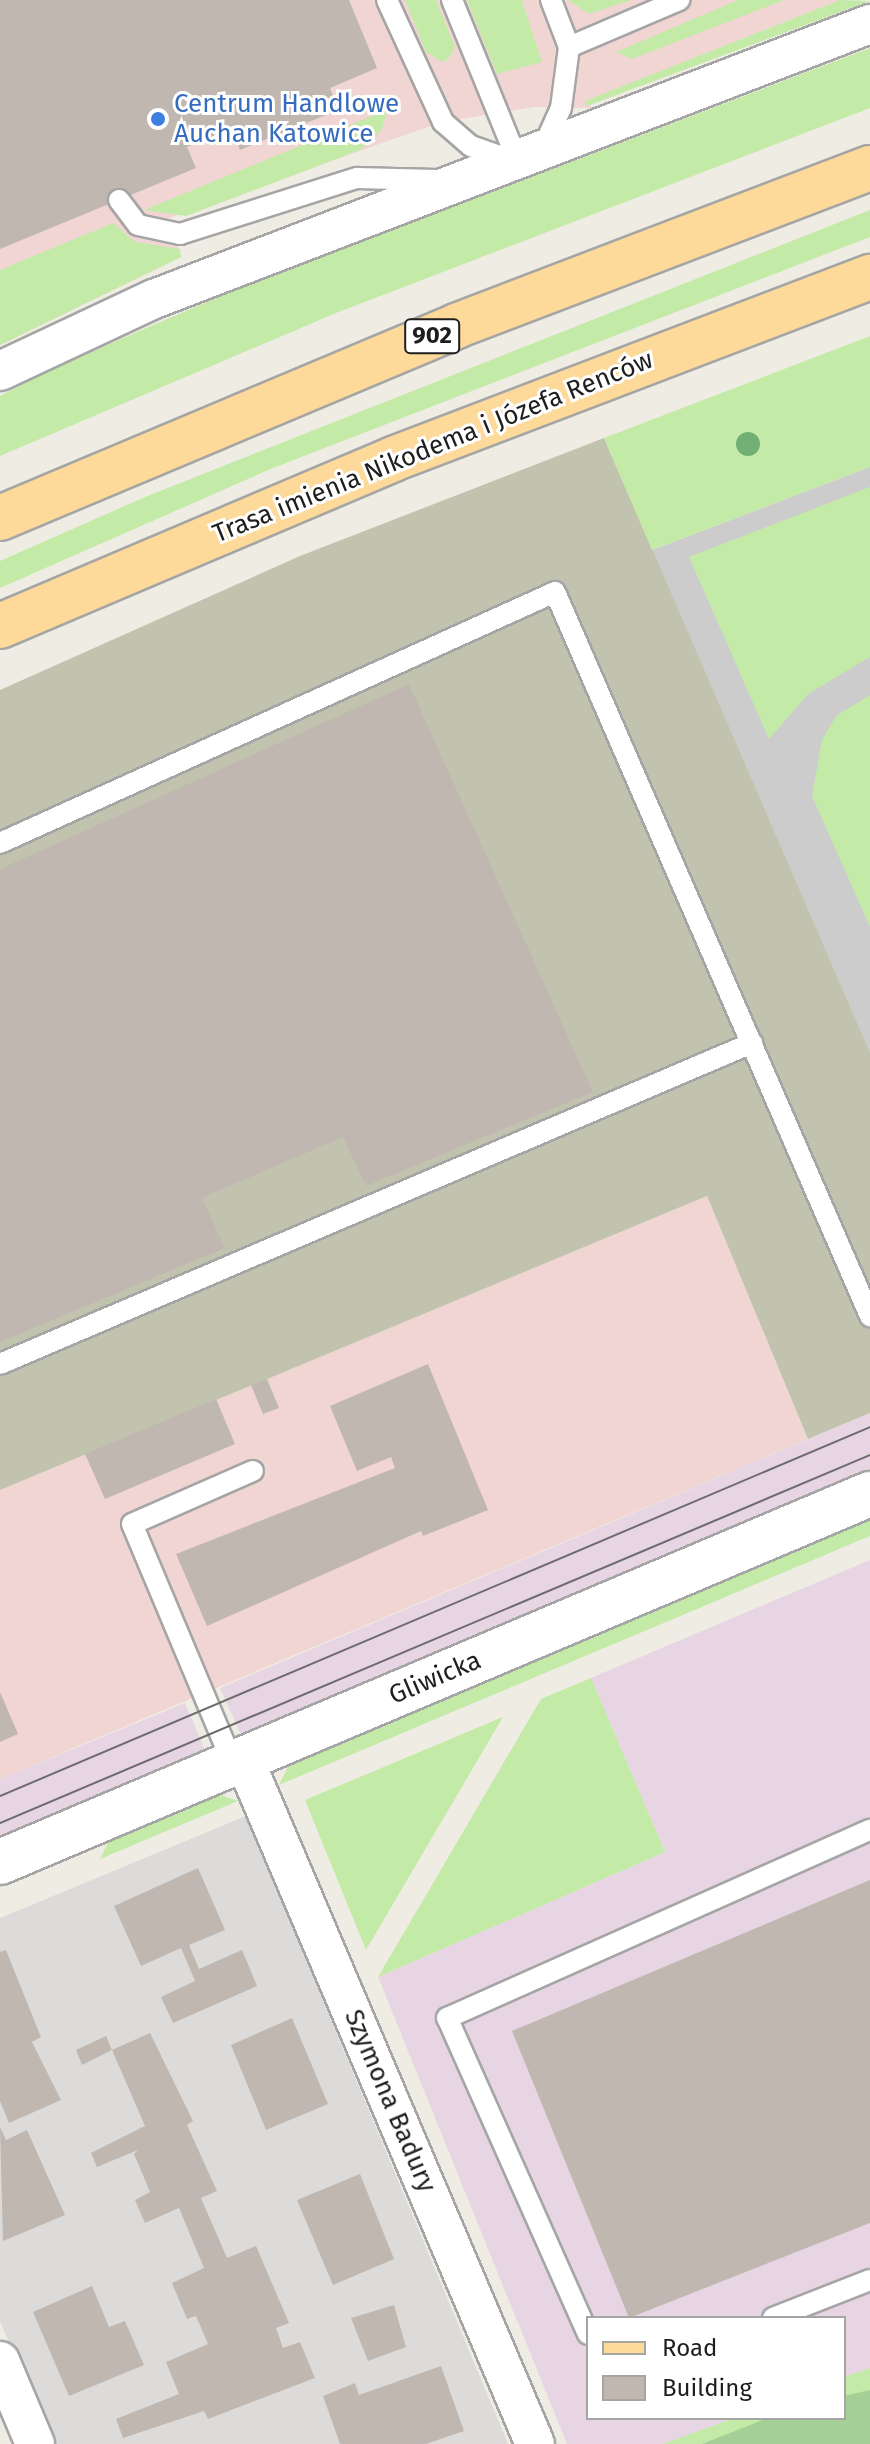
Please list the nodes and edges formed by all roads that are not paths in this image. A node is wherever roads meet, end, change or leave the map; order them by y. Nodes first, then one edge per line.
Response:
1 (387, 0) edge
2 (452, 0) edge
3 (551, 0) edge
4 (679, 0) edge
5 (870, 24) edge
6 (569, 47) junction
7 (523, 156) junction
8 (870, 168) edge
9 (457, 181) junction
10 (119, 200) dead end
11 (870, 277) edge
12 (0, 371) edge
13 (0, 518) edge
14 (0, 626) edge
15 (0, 843) edge
16 (752, 1043) junction
17 (870, 1316) edge
18 (0, 1364) edge
19 (253, 1471) dead end
20 (870, 1494) edge
21 (239, 1762) junction
22 (870, 1830) edge
23 (0, 1862) edge
24 (870, 2280) edge
25 (778, 2316) edge
26 (586, 2330) edge
27 (0, 2361) edge
28 (35, 2444) edge
29 (535, 2444) edge

1 - 7 lane
2 - 7 lane
3 - 6 lane
4 - 6 lane
5 - 7 street
6 - 7 lane
7 - 9 street
8 - 13 main road, 902
9 - 10 lane
9 - 12 street
11 - 14 main road, Trasa imienia Nikodema i Józefa Renców
15 - 16 lane
16 - 17 lane
16 - 18 lane
19 - 21 lane
20 - 21 street, Gliwicka
21 - 23 street, Gliwicka
21 - 29 street, Szymona Badury
22 - 26 lane
24 - 25 lane
27 - 28 street

